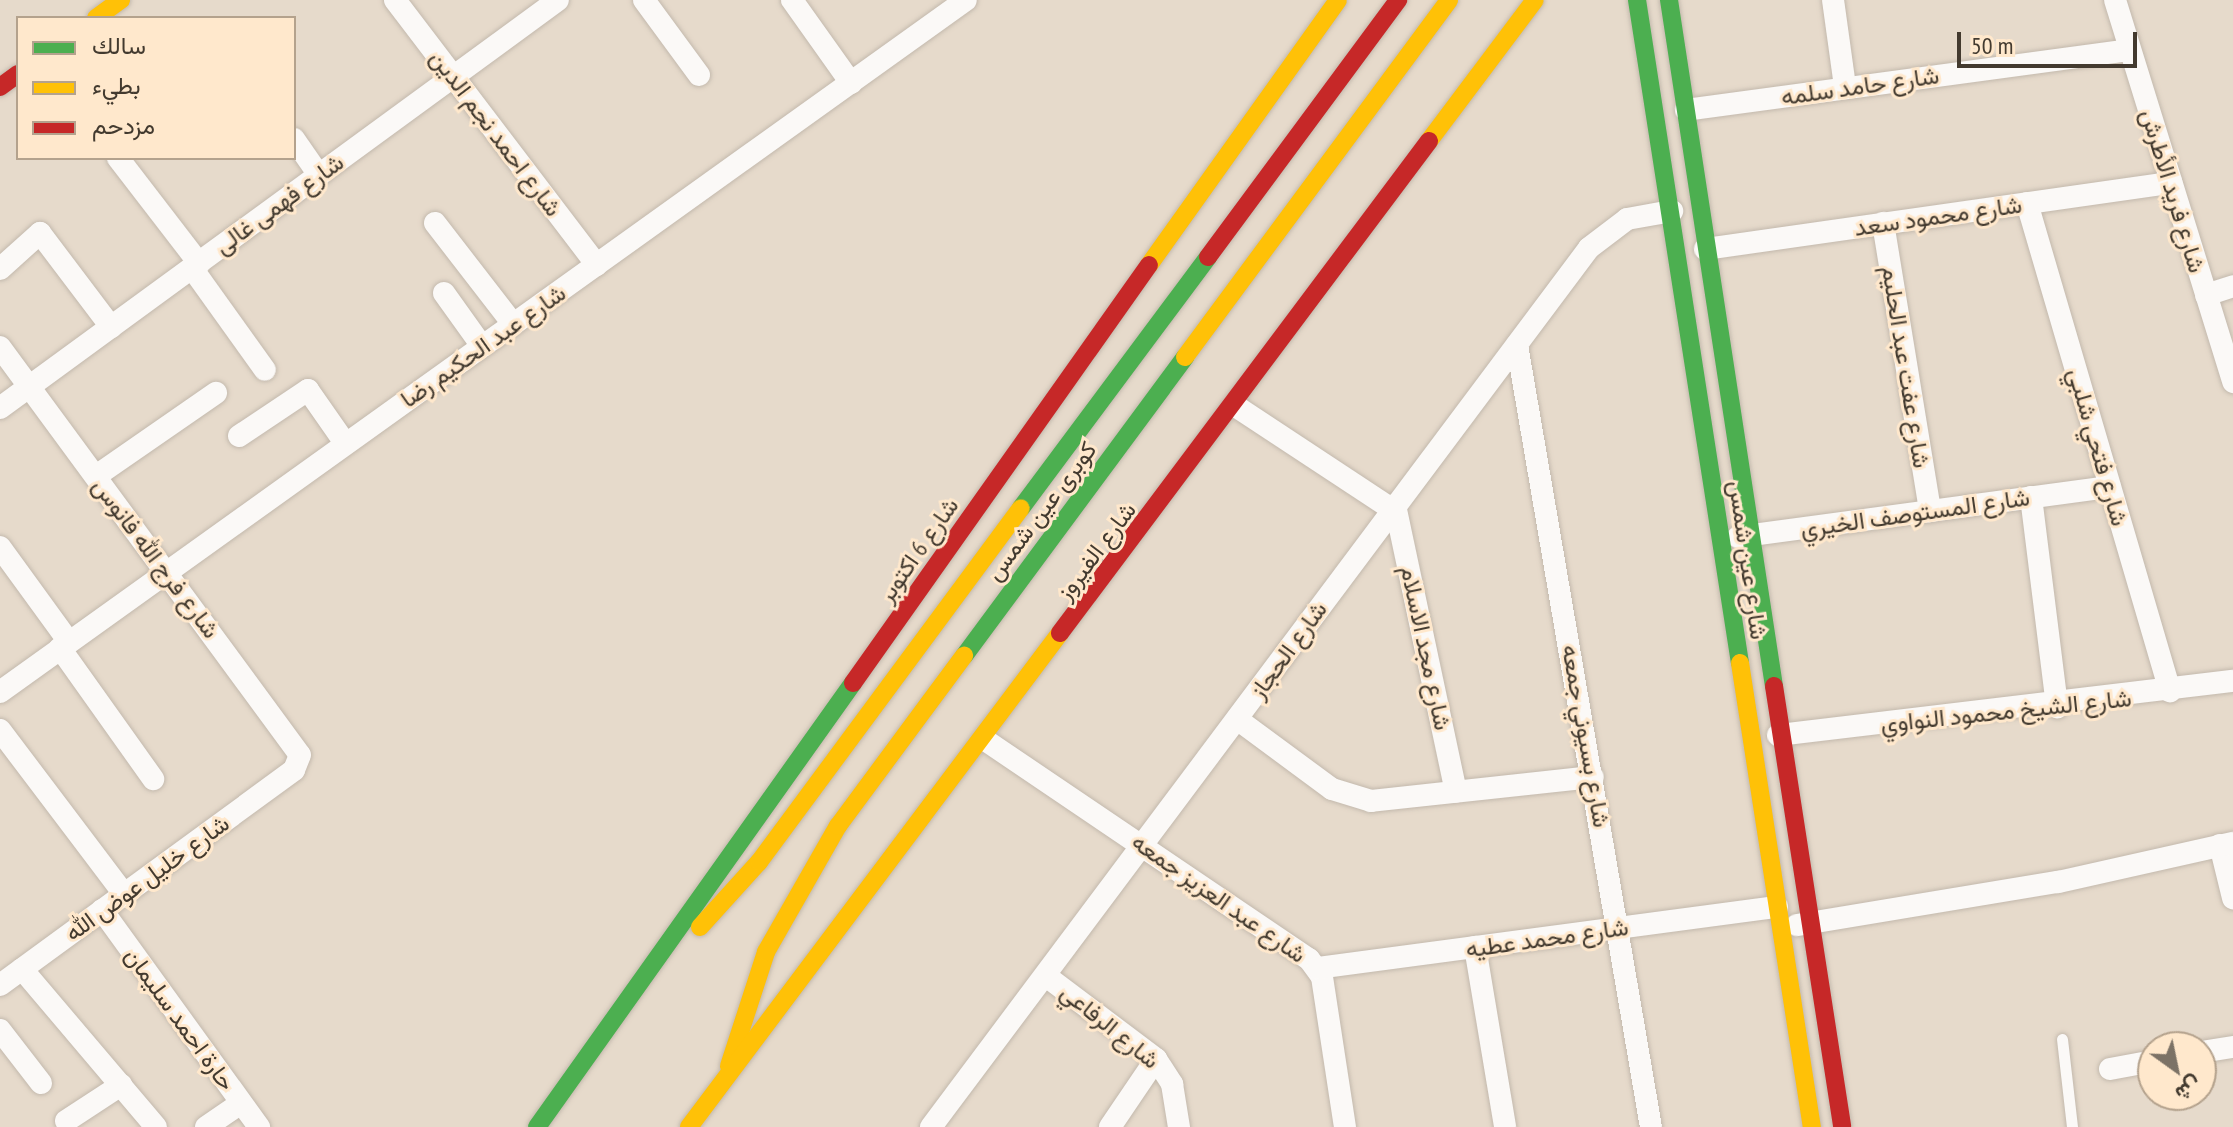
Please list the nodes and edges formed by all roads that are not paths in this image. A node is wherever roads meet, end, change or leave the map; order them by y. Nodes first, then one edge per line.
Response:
1 (121, 0) edge
2 (395, 0) edge
3 (558, 0) edge
4 (644, 0) edge
5 (792, 0) edge
6 (966, 0) edge
7 (1338, 0) edge
8 (1398, 0) edge
9 (1449, 0) edge
10 (1535, 0) edge
11 (1637, 0) edge
12 (1669, 0) edge
13 (1833, 0) edge
14 (2115, 0) edge
15 (99, 16) edge
16 (2129, 50) junction
17 (699, 75) dead end
18 (453, 77) junction
19 (851, 83) junction
20 (1845, 87) junction
21 (1686, 110) junction
22 (296, 142) edge
23 (119, 160) edge
24 (319, 175) junction
25 (2171, 183) junction
26 (2027, 203) junction
27 (1672, 211) junction
28 (435, 223) dead end
29 (1883, 223) junction
30 (1705, 249) junction
31 (196, 265) junction
32 (597, 265) junction
33 (0, 269) edge
34 (2233, 286) edge
35 (444, 293) dead end
36 (2206, 295) junction
37 (513, 324) junction
38 (111, 327) junction
39 (1517, 345) junction
40 (482, 346) junction
41 (0, 347) edge
42 (265, 370) dead end
43 (2233, 382) edge
44 (29, 387) junction
45 (216, 393) dead end
46 (1234, 405) junction
47 (0, 408) edge
48 (239, 436) dead end
49 (345, 443) junction
50 (96, 476) junction
51 (2110, 487) junction
52 (2031, 497) junction
53 (1393, 507) junction
54 (1930, 511) junction
55 (1746, 536) junction
56 (1721, 539) junction
57 (0, 547) edge
58 (165, 570) junction
59 (64, 645) junction
60 (2233, 681) edge
61 (3, 682) edge
62 (2170, 691) junction
63 (2057, 707) junction
64 (1237, 719) junction
65 (0, 730) edge
66 (1778, 735) junction
67 (985, 740) junction
68 (294, 770) joint
69 (1593, 777) junction
70 (153, 779) dead end
71 (1456, 792) junction
72 (2227, 844) edge
73 (1143, 845) junction
74 (124, 894) junction
75 (2233, 898) edge
76 (102, 910) junction
77 (1778, 917) junction
78 (1808, 924) junction
79 (1620, 928) junction
80 (1475, 947) junction
81 (1318, 968) junction
82 (22, 969) junction
83 (1046, 976) junction
84 (0, 985) edge
85 (626, 1002) junction
86 (0, 1030) edge
87 (2062, 1039) dead end
88 (1156, 1059) junction
89 (2137, 1064) edge
90 (2110, 1069) dead end
91 (725, 1080) junction
92 (41, 1083) dead end
93 (121, 1085) junction
94 (241, 1103) junction
95 (66, 1121) dead end
96 (156, 1127) edge
97 (206, 1127) edge
98 (259, 1127) edge
99 (537, 1127) edge
100 (689, 1127) edge
101 (931, 1127) edge
102 (1110, 1127) edge
103 (1179, 1127) edge
104 (1345, 1127) edge
105 (1505, 1127) edge
106 (1651, 1127) edge
107 (1812, 1127) edge
108 (1842, 1127) edge
109 (2072, 1127) edge

1 - 15 main road
2 - 18 street, شارع احمد نجم الدين
3 - 18 street, شارع فهمى غالى
4 - 17 street
5 - 19 street
6 - 19 street, شارع عبد الحكيم رضا
7 - 85 main road, شارع 6 اكتوبر
8 - 85 main road, كوبرى عين شمس
9 - 91 main road, كوبرى عين شمس
10 - 46 main road, شارع الفيروز
11 - 27 main road, شارع عين شمس
12 - 21 main road, شارع عين شمس
13 - 20 street
14 - 16 street, شارع فريد الأطرش
16 - 20 street, شارع حامد سلمه
16 - 25 street, شارع فريد الأطرش
18 - 24 street, شارع فهمى غالى
18 - 32 street, شارع احمد نجم الدين
19 - 32 street, شارع عبد الحكيم رضا
20 - 21 street, شارع حامد سلمه
21 - 30 main road, شارع عين شمس
22 - 24 street
23 - 31 street
24 - 31 street, شارع فهمى غالى
25 - 26 street, شارع محمود سعد
25 - 36 street, شارع فريد الأطرش
26 - 29 street, شارع محمود سعد
26 - 51 street, شارع فتحي شلبي
27 - 39 street, شارع الحجاز
27 - 56 main road, شارع عين شمس
28 - 37 street
29 - 30 street, شارع محمود سعد
29 - 54 street, شارع عفت عبد الحليم
30 - 55 main road, شارع عين شمس
31 - 38 street, شارع فهمى غالى
31 - 42 street
32 - 37 street, شارع عبد الحكيم رضا
33 - 38 street
34 - 36 street
35 - 40 street
36 - 43 street, شارع فريد الأطرش
37 - 40 street, شارع عبد الحكيم رضا
38 - 44 street, شارع فهمى غالى
39 - 53 street, شارع الحجاز
39 - 69 street, شارع بسيوني جمعه
40 - 49 street, شارع عبد الحكيم رضا
41 - 44 street, شارع فرج الله فانوس
44 - 47 street, شارع فهمى غالى
44 - 50 street, شارع فرج الله فانوس
45 - 50 street
46 - 53 street
46 - 67 main road, شارع الفيروز
48 - 49 street
49 - 58 street, شارع عبد الحكيم رضا
50 - 58 street, شارع فرج الله فانوس
51 - 52 street, شارع المستوصف الخيري
51 - 62 street, شارع فتحي شلبي
52 - 54 street, شارع المستوصف الخيري
52 - 63 street
53 - 64 street, شارع الحجاز
53 - 71 street, شارع مجد الاسلام
54 - 55 street, شارع المستوصف الخيري
55 - 56 street, شارع المستوصف الخيري
55 - 66 main road, شارع عين شمس
56 - 77 main road, شارع عين شمس
57 - 59 street
58 - 59 street, شارع عبد الحكيم رضا
58 - 68 street, شارع فرج الله فانوس
59 - 61 street, شارع عبد الحكيم رضا
59 - 70 street
60 - 62 street, شارع الشيخ محمود النواوي
62 - 63 street, شارع الشيخ محمود النواوي
63 - 66 street, شارع الشيخ محمود النواوي
64 - 71 street
64 - 73 street, شارع الحجاز
65 - 74 street
66 - 78 main road, شارع عين شمس
67 - 73 street, شارع عبد العزيز جمعه
67 - 91 main road, شارع الفيروز
68 - 74 street, شارع خليل عوض الله
69 - 71 street
69 - 79 street, شارع بسيوني جمعه
72 - 75 street
72 - 78 street, شارع محمد عطيه
73 - 81 street, شارع عبد العزيز جمعه
73 - 83 street, شارع الحجاز
74 - 76 street, شارع خليل عوض الله
76 - 82 street, شارع خليل عوض الله
76 - 94 street, حارة احمد سليمان
77 - 78 street, شارع محمد عطيه
77 - 79 street, شارع محمد عطيه
77 - 107 main road, شارع عين شمس
78 - 108 main road, شارع عين شمس
79 - 80 street, شارع محمد عطيه
79 - 106 street, شارع بسيوني جمعه
80 - 81 street, شارع محمد عطيه
80 - 105 street
81 - 104 street, شارع عبد العزيز جمعه
82 - 84 street, شارع خليل عوض الله
82 - 93 street
83 - 88 street, شارع الرفاعي
83 - 101 street, شارع الحجاز
85 - 99 main road, شارع 6 اكتوبر
86 - 92 street
87 - 109 lane
88 - 102 street
88 - 103 street, شارع الرفاعي
89 - 90 street
91 - 100 main road, شارع الفيروز
93 - 95 street
93 - 96 street
94 - 97 street
94 - 98 street, حارة احمد سليمان

